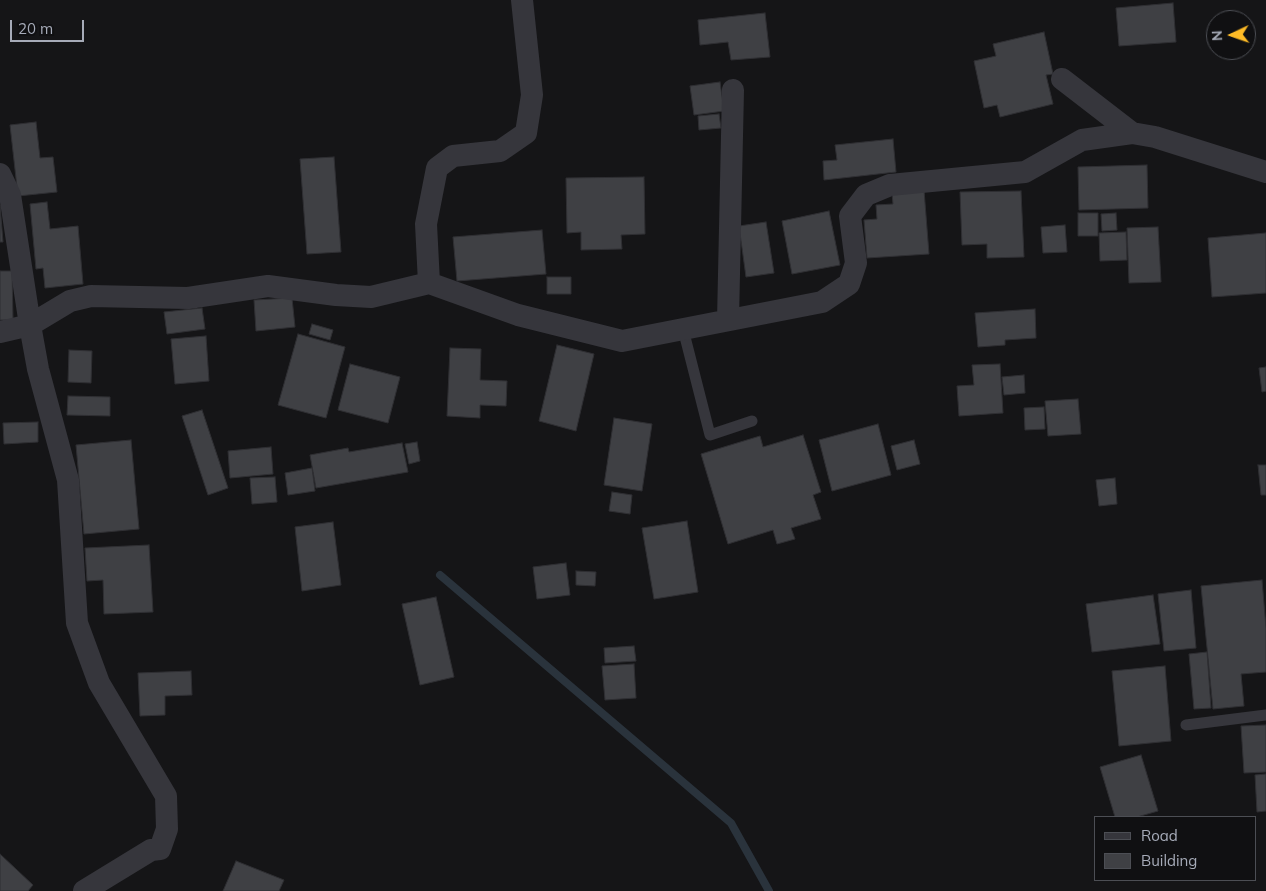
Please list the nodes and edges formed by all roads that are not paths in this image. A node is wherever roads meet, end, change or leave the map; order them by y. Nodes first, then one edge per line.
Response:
1 (522, 0) edge
2 (1062, 79) dead end
3 (733, 90) dead end
4 (1132, 133) junction
5 (1266, 172) edge
6 (0, 174) edge
7 (428, 283) junction
8 (728, 320) junction
9 (30, 325) junction
10 (683, 329) junction
11 (0, 332) edge
12 (752, 420) dead end
13 (1266, 715) edge
14 (1186, 725) dead end
15 (84, 891) edge

1 - 7 street
2 - 4 street
3 - 8 street
4 - 5 street
4 - 8 street
6 - 9 street
7 - 9 street
7 - 10 street
8 - 10 street
9 - 11 street
9 - 15 street
10 - 12 lane
13 - 14 lane

